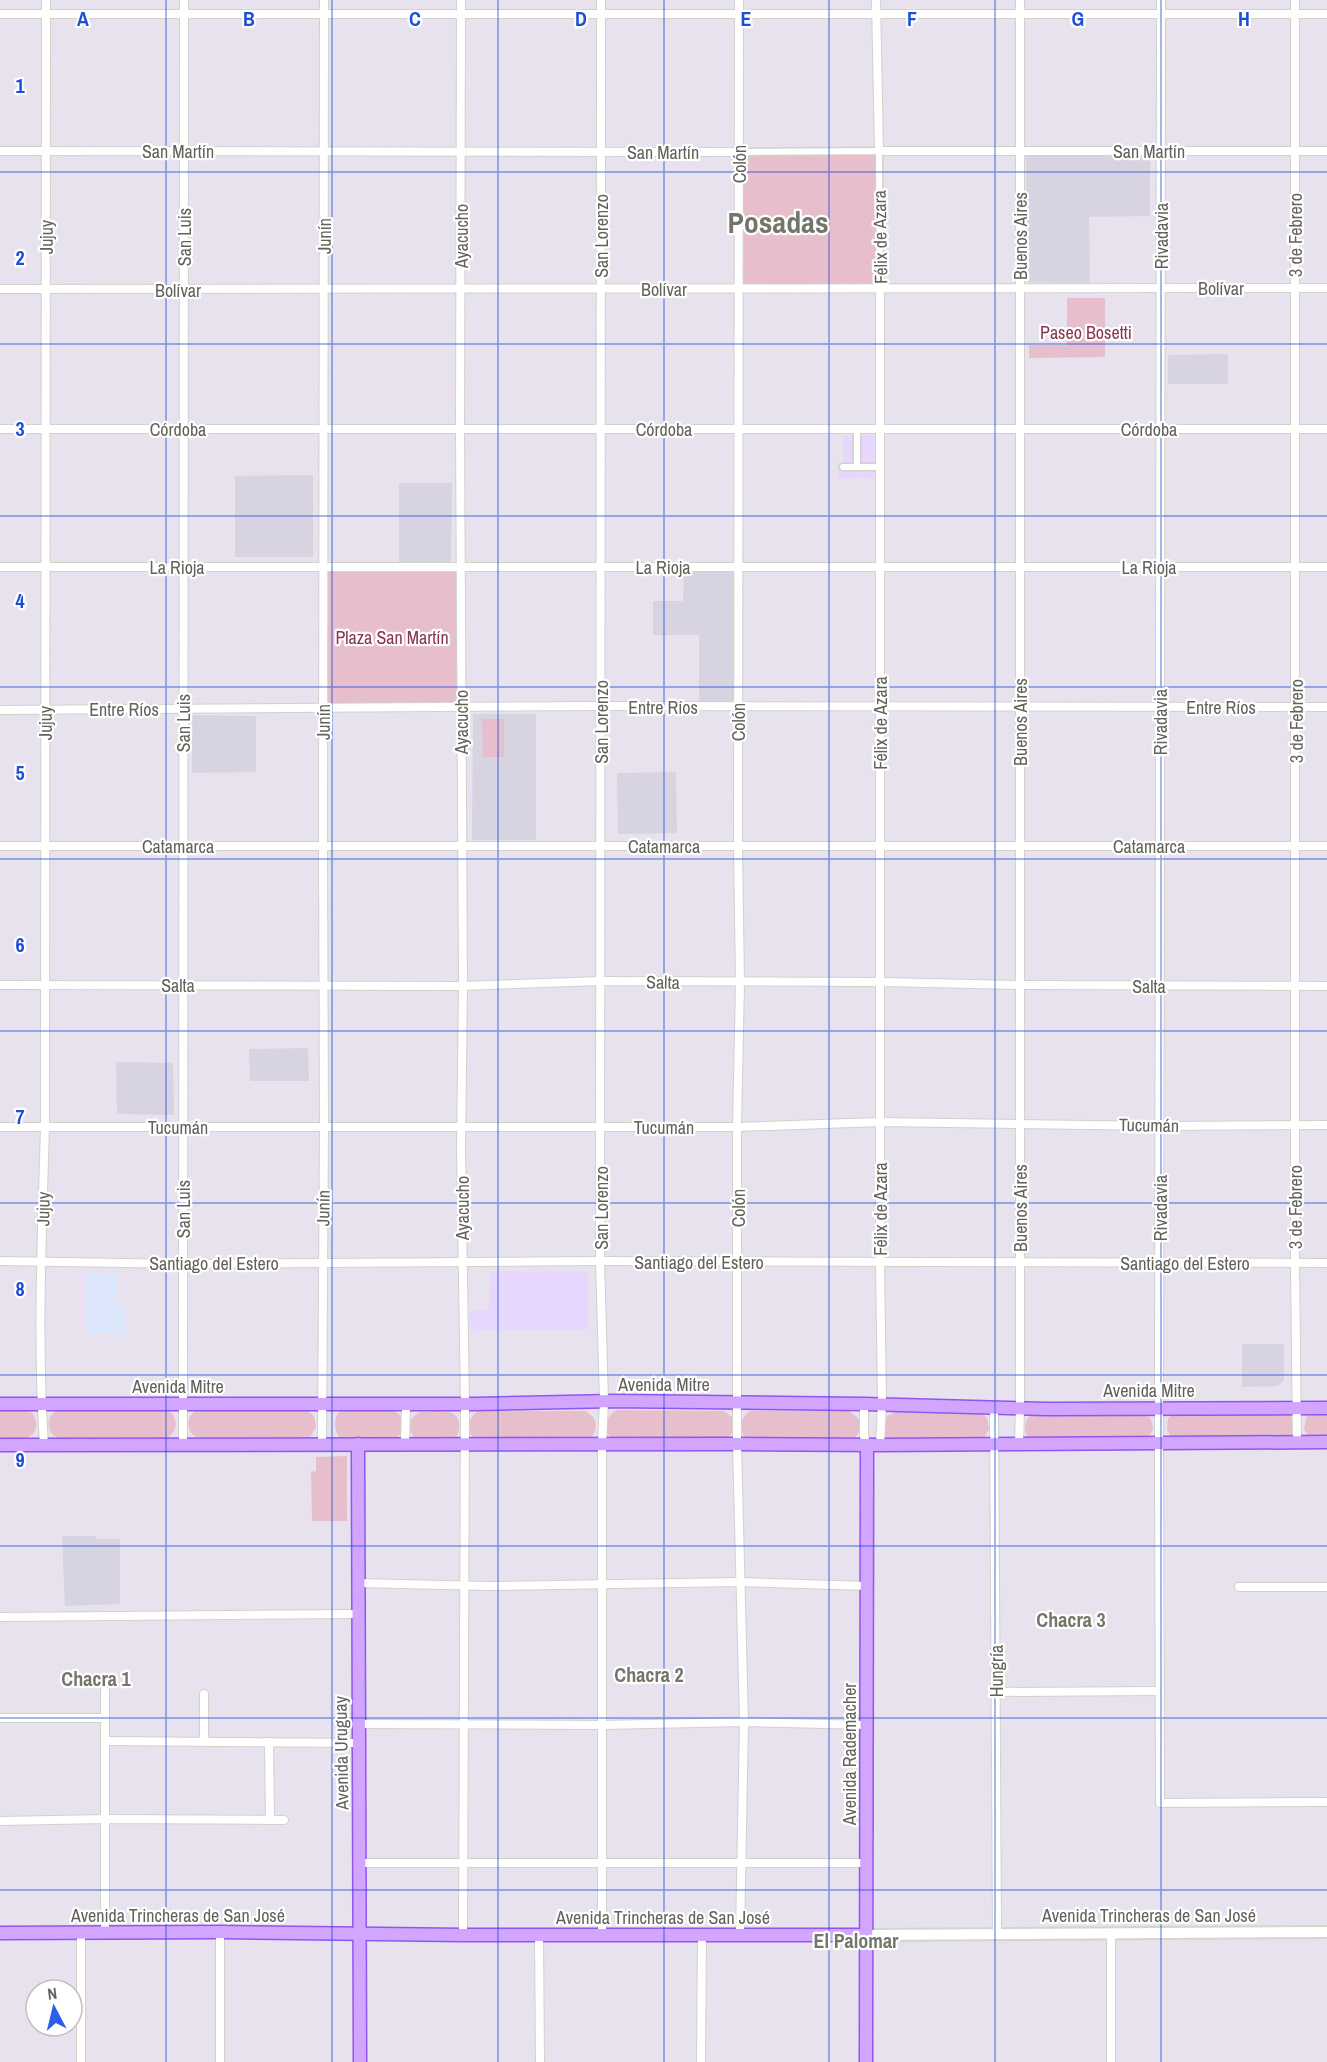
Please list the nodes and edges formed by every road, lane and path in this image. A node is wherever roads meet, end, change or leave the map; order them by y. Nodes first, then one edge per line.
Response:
1 (46, 0) edge
2 (184, 0) edge
3 (324, 0) edge
4 (462, 0) edge
5 (601, 0) edge
6 (739, 0) edge
7 (876, 0) edge
8 (1020, 0) edge
9 (1161, 0) edge
10 (1295, 0) edge
11 (0, 14) edge
12 (46, 14) junction
13 (184, 14) junction
14 (324, 14) junction
15 (462, 14) junction
16 (601, 14) junction
17 (739, 14) junction
18 (876, 14) junction
19 (1020, 14) junction
20 (1161, 14) junction
21 (1295, 14) junction
22 (1327, 14) edge
23 (1161, 150) junction
24 (0, 151) edge
25 (184, 151) junction
26 (879, 151) junction
27 (1295, 151) junction
28 (1327, 151) edge
29 (46, 152) junction
30 (324, 152) junction
31 (461, 152) junction
32 (601, 152) junction
33 (739, 152) junction
34 (1020, 152) junction
35 (1161, 288) junction
36 (1295, 288) junction
37 (1327, 288) edge
38 (0, 289) edge
39 (45, 289) junction
40 (601, 289) junction
41 (738, 289) junction
42 (880, 289) junction
43 (1020, 289) junction
44 (184, 290) junction
45 (324, 290) junction
46 (461, 290) junction
47 (0, 429) edge
48 (45, 429) junction
49 (184, 429) junction
50 (324, 429) junction
51 (460, 429) junction
52 (601, 429) junction
53 (738, 429) junction
54 (857, 429) junction
55 (880, 429) junction
56 (1020, 429) junction
57 (1161, 429) junction
58 (1296, 429) junction
59 (1327, 429) edge
60 (843, 467) dead end
61 (857, 467) junction
62 (880, 467) junction
63 (0, 567) edge
64 (45, 567) junction
65 (183, 567) junction
66 (324, 567) junction
67 (460, 567) junction
68 (601, 567) junction
69 (880, 567) junction
70 (1020, 567) junction
71 (1160, 567) junction
72 (1296, 567) junction
73 (1327, 567) edge
74 (738, 568) junction
75 (601, 706) junction
76 (461, 707) junction
77 (738, 707) junction
78 (880, 707) junction
79 (1020, 707) junction
80 (1160, 707) junction
81 (1296, 707) junction
82 (1327, 707) edge
83 (323, 708) junction
84 (183, 709) junction
85 (0, 710) edge
86 (45, 710) junction
87 (0, 846) edge
88 (45, 846) junction
89 (183, 846) junction
90 (323, 846) junction
91 (462, 846) junction
92 (601, 846) junction
93 (880, 846) junction
94 (1020, 846) junction
95 (1160, 846) junction
96 (1296, 846) junction
97 (1327, 846) edge
98 (738, 847) junction
99 (601, 981) junction
100 (881, 982) junction
101 (740, 983) junction
102 (0, 985) edge
103 (45, 985) junction
104 (183, 985) junction
105 (324, 985) junction
106 (463, 986) junction
107 (1020, 986) junction
108 (1160, 986) junction
109 (1296, 986) junction
110 (1327, 986) edge
111 (880, 1122) junction
112 (1020, 1123) junction
113 (1296, 1125) junction
114 (1327, 1125) edge
115 (324, 1126) junction
116 (1160, 1126) junction
117 (0, 1127) edge
118 (45, 1127) junction
119 (183, 1127) junction
120 (601, 1127) junction
121 (737, 1127) junction
122 (461, 1128) junction
123 (0, 1261) edge
124 (41, 1261) junction
125 (600, 1261) junction
126 (880, 1261) junction
127 (462, 1262) junction
128 (738, 1262) junction
129 (1020, 1262) junction
130 (322, 1263) junction
131 (1295, 1263) junction
132 (1327, 1263) edge
133 (183, 1264) junction
134 (1160, 1264) junction
135 (604, 1401) junction
136 (738, 1402) junction
137 (0, 1404) edge
138 (42, 1404) junction
139 (182, 1404) junction
140 (406, 1404) junction
141 (465, 1404) junction
142 (864, 1404) junction
143 (882, 1404) junction
144 (322, 1405) junction
145 (1297, 1407) junction
146 (994, 1408) junction
147 (1020, 1408) junction
148 (1160, 1408) junction
149 (1327, 1408) edge
150 (1297, 1442) junction
151 (737, 1443) junction
152 (1327, 1443) edge
153 (358, 1444) junction
154 (405, 1444) junction
155 (463, 1444) junction
156 (602, 1444) junction
157 (1019, 1444) junction
158 (1159, 1444) junction
159 (0, 1445) edge
160 (44, 1445) junction
161 (183, 1445) junction
162 (322, 1445) junction
163 (874, 1445) junction
164 (995, 1445) junction
165 (741, 1582) junction
166 (357, 1583) junction
167 (463, 1586) junction
168 (602, 1586) junction
169 (867, 1586) junction
170 (1239, 1587) dead end
171 (1327, 1587) edge
172 (357, 1614) junction
173 (0, 1617) edge
174 (105, 1691) dead end
175 (1160, 1691) junction
176 (996, 1692) junction
177 (204, 1694) dead end
178 (0, 1718) edge
179 (105, 1718) junction
180 (744, 1722) junction
181 (359, 1724) junction
182 (463, 1724) junction
183 (602, 1725) junction
184 (867, 1725) junction
185 (105, 1741) junction
186 (204, 1741) junction
187 (269, 1743) junction
188 (358, 1743) junction
189 (1327, 1802) edge
190 (106, 1819) junction
191 (270, 1820) junction
192 (284, 1820) dead end
193 (0, 1821) edge
194 (463, 1862) junction
195 (361, 1863) junction
196 (602, 1863) junction
197 (740, 1863) junction
198 (867, 1863) junction
199 (81, 1932) junction
200 (105, 1932) junction
201 (220, 1932) junction
202 (1327, 1932) edge
203 (0, 1933) edge
204 (1111, 1933) junction
205 (360, 1934) junction
206 (997, 1934) junction
207 (463, 1935) junction
208 (539, 1935) junction
209 (602, 1935) junction
210 (702, 1935) junction
211 (740, 1935) junction
212 (866, 1935) junction
213 (81, 2062) edge
214 (220, 2062) edge
215 (360, 2062) edge
216 (540, 2062) edge
217 (701, 2062) edge
218 (866, 2062) edge
219 (1111, 2062) edge

1 - 12 street, Jujuy
2 - 13 street, San Luis
3 - 14 street, Junín
4 - 15 street, Ayacucho
5 - 16 street, San Lorenzo
6 - 17 street, Colón
7 - 18 street, Félix de Azara
8 - 19 street, Buenos Aires
9 - 20 street, Rivadavia
10 - 21 street, 3 de Febrero
11 - 12 street
12 - 13 street
12 - 29 street, Jujuy
13 - 14 street
13 - 25 street, San Luis
14 - 15 street
14 - 30 street, Junín
15 - 16 street
15 - 31 street, Ayacucho
16 - 17 street
16 - 32 street, San Lorenzo
17 - 18 street
17 - 33 street, Colón
18 - 19 street
18 - 26 street, Félix de Azara
19 - 20 street
19 - 34 street, Buenos Aires
20 - 21 street
20 - 23 street, Rivadavia
21 - 22 street
21 - 27 street, 3 de Febrero
23 - 27 street, San Martín
23 - 34 street, San Martín
23 - 35 street, Rivadavia
24 - 29 street, San Martín
25 - 29 street, San Martín
25 - 30 street, San Martín
25 - 44 street, San Luis
26 - 33 street, San Martín
26 - 34 street, San Martín
26 - 42 street, Félix de Azara
27 - 28 street, San Martín
27 - 36 street, 3 de Febrero
29 - 39 street, Jujuy
30 - 31 street, San Martín
30 - 45 street, Junín
31 - 32 street, San Martín
31 - 46 street, Ayacucho
32 - 33 street, San Martín
32 - 40 street, San Lorenzo
33 - 41 street, Colón
34 - 43 street, Buenos Aires
35 - 36 street, Bolívar
35 - 43 street, Bolívar
35 - 57 street, Rivadavia
36 - 37 street, Bolívar
36 - 58 street, 3 de Febrero
38 - 39 street, Bolívar
39 - 44 street, Bolívar
39 - 48 street, Jujuy
40 - 41 street, Bolívar
40 - 46 street, Bolívar
40 - 52 street, San Lorenzo
41 - 42 street, Bolívar
41 - 53 street, Colón
42 - 43 street, Bolívar
42 - 55 street, Félix de Azara
43 - 56 street, Buenos Aires
44 - 45 street, Bolívar
44 - 49 street, San Luis
45 - 46 street, Bolívar
45 - 50 street, Junín
46 - 51 street, Ayacucho
47 - 48 street, Córdoba
48 - 49 street, Córdoba
48 - 64 street, Jujuy
49 - 50 street, Córdoba
49 - 65 street, San Luis
50 - 51 street, Córdoba
50 - 66 street, Junín
51 - 52 street, Córdoba
51 - 67 street, Ayacucho
52 - 53 street, Córdoba
52 - 68 street, San Lorenzo
53 - 54 street, Córdoba
53 - 74 street, Colón
54 - 55 street, Córdoba
54 - 61 street
55 - 56 street, Córdoba
55 - 62 street, Félix de Azara
56 - 57 street, Córdoba
56 - 70 street, Buenos Aires
57 - 58 street, Córdoba
57 - 71 street, Rivadavia
58 - 59 street, Córdoba
58 - 72 street, 3 de Febrero
60 - 61 street
61 - 62 street
62 - 69 street, Félix de Azara
63 - 64 street, La Rioja
64 - 65 street, La Rioja
64 - 86 street, Jujuy
65 - 66 street, La Rioja
65 - 84 street, San Luis
66 - 67 street, La Rioja
66 - 83 street, Junín
67 - 68 street, La Rioja
67 - 76 street, Ayacucho
68 - 74 street, La Rioja
68 - 75 street, San Lorenzo
69 - 70 street, La Rioja
69 - 74 street, La Rioja
69 - 78 street, Félix de Azara
70 - 71 street, La Rioja
70 - 79 street, Buenos Aires
71 - 72 street, La Rioja
71 - 80 street, Rivadavia
72 - 73 street, La Rioja
72 - 81 street, 3 de Febrero
74 - 77 street, Colón
75 - 76 street, Entre Ríos
75 - 77 street, Entre Ríos
75 - 92 street, San Lorenzo
76 - 83 street, Entre Ríos
76 - 91 street, Ayacucho
77 - 78 street, Entre Ríos
77 - 98 street, Colón
78 - 79 street, Entre Ríos
78 - 93 street, Félix de Azara
79 - 80 street, Entre Ríos
79 - 94 street, Buenos Aires
80 - 81 street, Entre Ríos
80 - 95 street, Rivadavia
81 - 82 street, Entre Ríos
81 - 96 street, 3 de Febrero
83 - 84 street, Entre Ríos
83 - 90 street, Junín
84 - 86 street, Entre Ríos
84 - 89 street, San Luis
85 - 86 street, Entre Ríos
86 - 88 street, Jujuy
87 - 88 street, Catamarca
88 - 89 street, Catamarca
88 - 103 street, Jujuy
89 - 90 street, Catamarca
89 - 104 street, San Luis
90 - 91 street, Catamarca
90 - 105 street, Junín
91 - 92 street, Catamarca
91 - 106 street, Ayacucho
92 - 98 street, Catamarca
92 - 99 street, San Lorenzo
93 - 94 street, Catamarca
93 - 98 street, Catamarca
93 - 100 street, Félix de Azara
94 - 95 street, Catamarca
94 - 107 street, Buenos Aires
95 - 96 street, Catamarca
95 - 108 street, Rivadavia
96 - 97 street, Catamarca
96 - 109 street, 3 de Febrero
98 - 101 street, Colón
99 - 101 street, Salta
99 - 106 street, Salta
99 - 120 street, San Lorenzo
100 - 101 street, Salta
100 - 107 street, Salta
100 - 111 street, Félix de Azara
101 - 121 street, Colón
102 - 103 street, Salta
103 - 104 street, Salta
103 - 118 street, Jujuy
104 - 105 street, Salta
104 - 119 street, San Luis
105 - 106 street, Salta
105 - 115 street, Junín
106 - 122 street, Ayacucho
107 - 108 street, Salta
107 - 112 street, Buenos Aires
108 - 109 street, Salta
108 - 116 street, Rivadavia
109 - 110 street, Salta
109 - 113 street, 3 de Febrero
111 - 112 street, Tucumán
111 - 121 street, Tucumán
111 - 126 street, Félix de Azara
112 - 116 street, Tucumán
112 - 129 street, Buenos Aires
113 - 114 street, Tucumán
113 - 116 street, Tucumán
113 - 131 street, 3 de Febrero
115 - 119 street, Tucumán
115 - 122 street, Tucumán
115 - 130 street, Junín
116 - 134 street, Rivadavia
117 - 118 street, Tucumán
118 - 119 street, Tucumán
118 - 124 street, Jujuy
119 - 133 street, San Luis
120 - 121 street, Tucumán
120 - 122 street, Tucumán
120 - 125 street, San Lorenzo
121 - 128 street, Colón
122 - 127 street, Ayacucho
123 - 124 street, Santiago del Estero
124 - 133 street, Santiago del Estero
124 - 138 street, Jujuy
125 - 127 street, Santiago del Estero
125 - 128 street, Santiago del Estero
125 - 135 street, San Lorenzo
126 - 128 street, Santiago del Estero
126 - 129 street, Santiago del Estero
126 - 143 street, Félix de Azara
127 - 130 street, Santiago del Estero
127 - 141 street, Ayacucho
128 - 136 street, Colón
129 - 134 street, Santiago del Estero
129 - 147 street, Buenos Aires
130 - 133 street, Santiago del Estero
130 - 144 street, Junín
131 - 132 street, Santiago del Estero
131 - 134 street, Santiago del Estero
131 - 145 street, 3 de Febrero
133 - 139 street, San Luis
134 - 148 street, Rivadavia
135 - 136 main road, Avenida Mitre
135 - 141 main road, Avenida Mitre
135 - 156 street, San Lorenzo
136 - 142 main road, Avenida Mitre
136 - 151 street, Colón
137 - 138 main road, Avenida Mitre
138 - 139 main road, Avenida Mitre
138 - 160 street, Jujuy
139 - 144 main road, Avenida Mitre
139 - 161 street, San Luis
140 - 141 main road, Avenida Mitre
140 - 144 main road, Avenida Mitre
140 - 154 street
141 - 155 street, Ayacucho
142 - 143 main road, Avenida Mitre
142 - 163 street
143 - 146 main road, Avenida Mitre
143 - 163 street, Félix de Azara
144 - 162 street, Junín
145 - 148 main road, Avenida Mitre
145 - 149 main road, Avenida Mitre
145 - 150 street, 3 de Febrero
146 - 147 main road, Avenida Mitre
146 - 164 street, Hungría
147 - 148 main road, Avenida Mitre
147 - 157 street, Buenos Aires
148 - 158 street, Rivadavia
150 - 152 main road
150 - 158 main road
151 - 156 main road
151 - 163 main road
151 - 165 street, Colón
153 - 154 main road
153 - 162 main road
153 - 166 main road, Avenida Uruguay
154 - 155 main road
155 - 156 main road
155 - 167 street, Ayacucho
156 - 168 street, San Lorenzo
157 - 158 main road
157 - 164 main road
158 - 175 street, Rivadavia
159 - 160 main road
160 - 161 main road
161 - 162 main road
163 - 164 main road
163 - 169 main road, Avenida Rademacher
164 - 176 street, Hungría
165 - 168 street
165 - 169 street
165 - 180 street, Colón
166 - 167 street
166 - 172 main road, Avenida Uruguay
167 - 168 street
167 - 182 street, Ayacucho
168 - 183 street, San Lorenzo
169 - 184 main road, Avenida Rademacher
170 - 171 street
172 - 173 street
172 - 181 main road, Avenida Uruguay
174 - 179 street
175 - 176 street
175 - 189 street, Rivadavia
176 - 206 street, Hungría
177 - 186 street
178 - 179 street
179 - 185 street
180 - 183 street
180 - 184 street
180 - 197 street, Colón
181 - 182 street
181 - 188 main road, Avenida Uruguay
182 - 183 street
182 - 194 street, Ayacucho
183 - 196 street, San Lorenzo
184 - 198 main road, Avenida Rademacher
185 - 186 street
185 - 190 street
186 - 187 street
187 - 188 street
187 - 191 street
188 - 195 main road, Avenida Uruguay
190 - 191 street
190 - 193 street
190 - 200 street
191 - 192 street
194 - 195 street
194 - 196 street
194 - 207 street, Ayacucho
195 - 205 main road, Avenida Uruguay
196 - 197 street
196 - 209 street, San Lorenzo
197 - 198 street
197 - 211 street, Colón
198 - 212 main road, Avenida Rademacher
199 - 200 main road, Avenida Trincheras de San José
199 - 203 main road, Avenida Trincheras de San José
199 - 213 street
200 - 201 main road, Avenida Trincheras de San José
201 - 205 main road, Avenida Trincheras de San José
201 - 214 street
202 - 204 main road, Avenida Trincheras de San José
204 - 206 main road, Avenida Trincheras de San José
204 - 219 street
205 - 207 main road, Avenida Trincheras de San José
205 - 215 main road, Avenida Uruguay
206 - 212 main road, Avenida Trincheras de San José
207 - 208 main road, Avenida Trincheras de San José
208 - 209 main road, Avenida Trincheras de San José
208 - 216 street
209 - 210 main road, Avenida Trincheras de San José
210 - 211 main road, Avenida Trincheras de San José
210 - 217 street
211 - 212 main road, Avenida Trincheras de San José
212 - 218 main road, Avenida Rademacher

